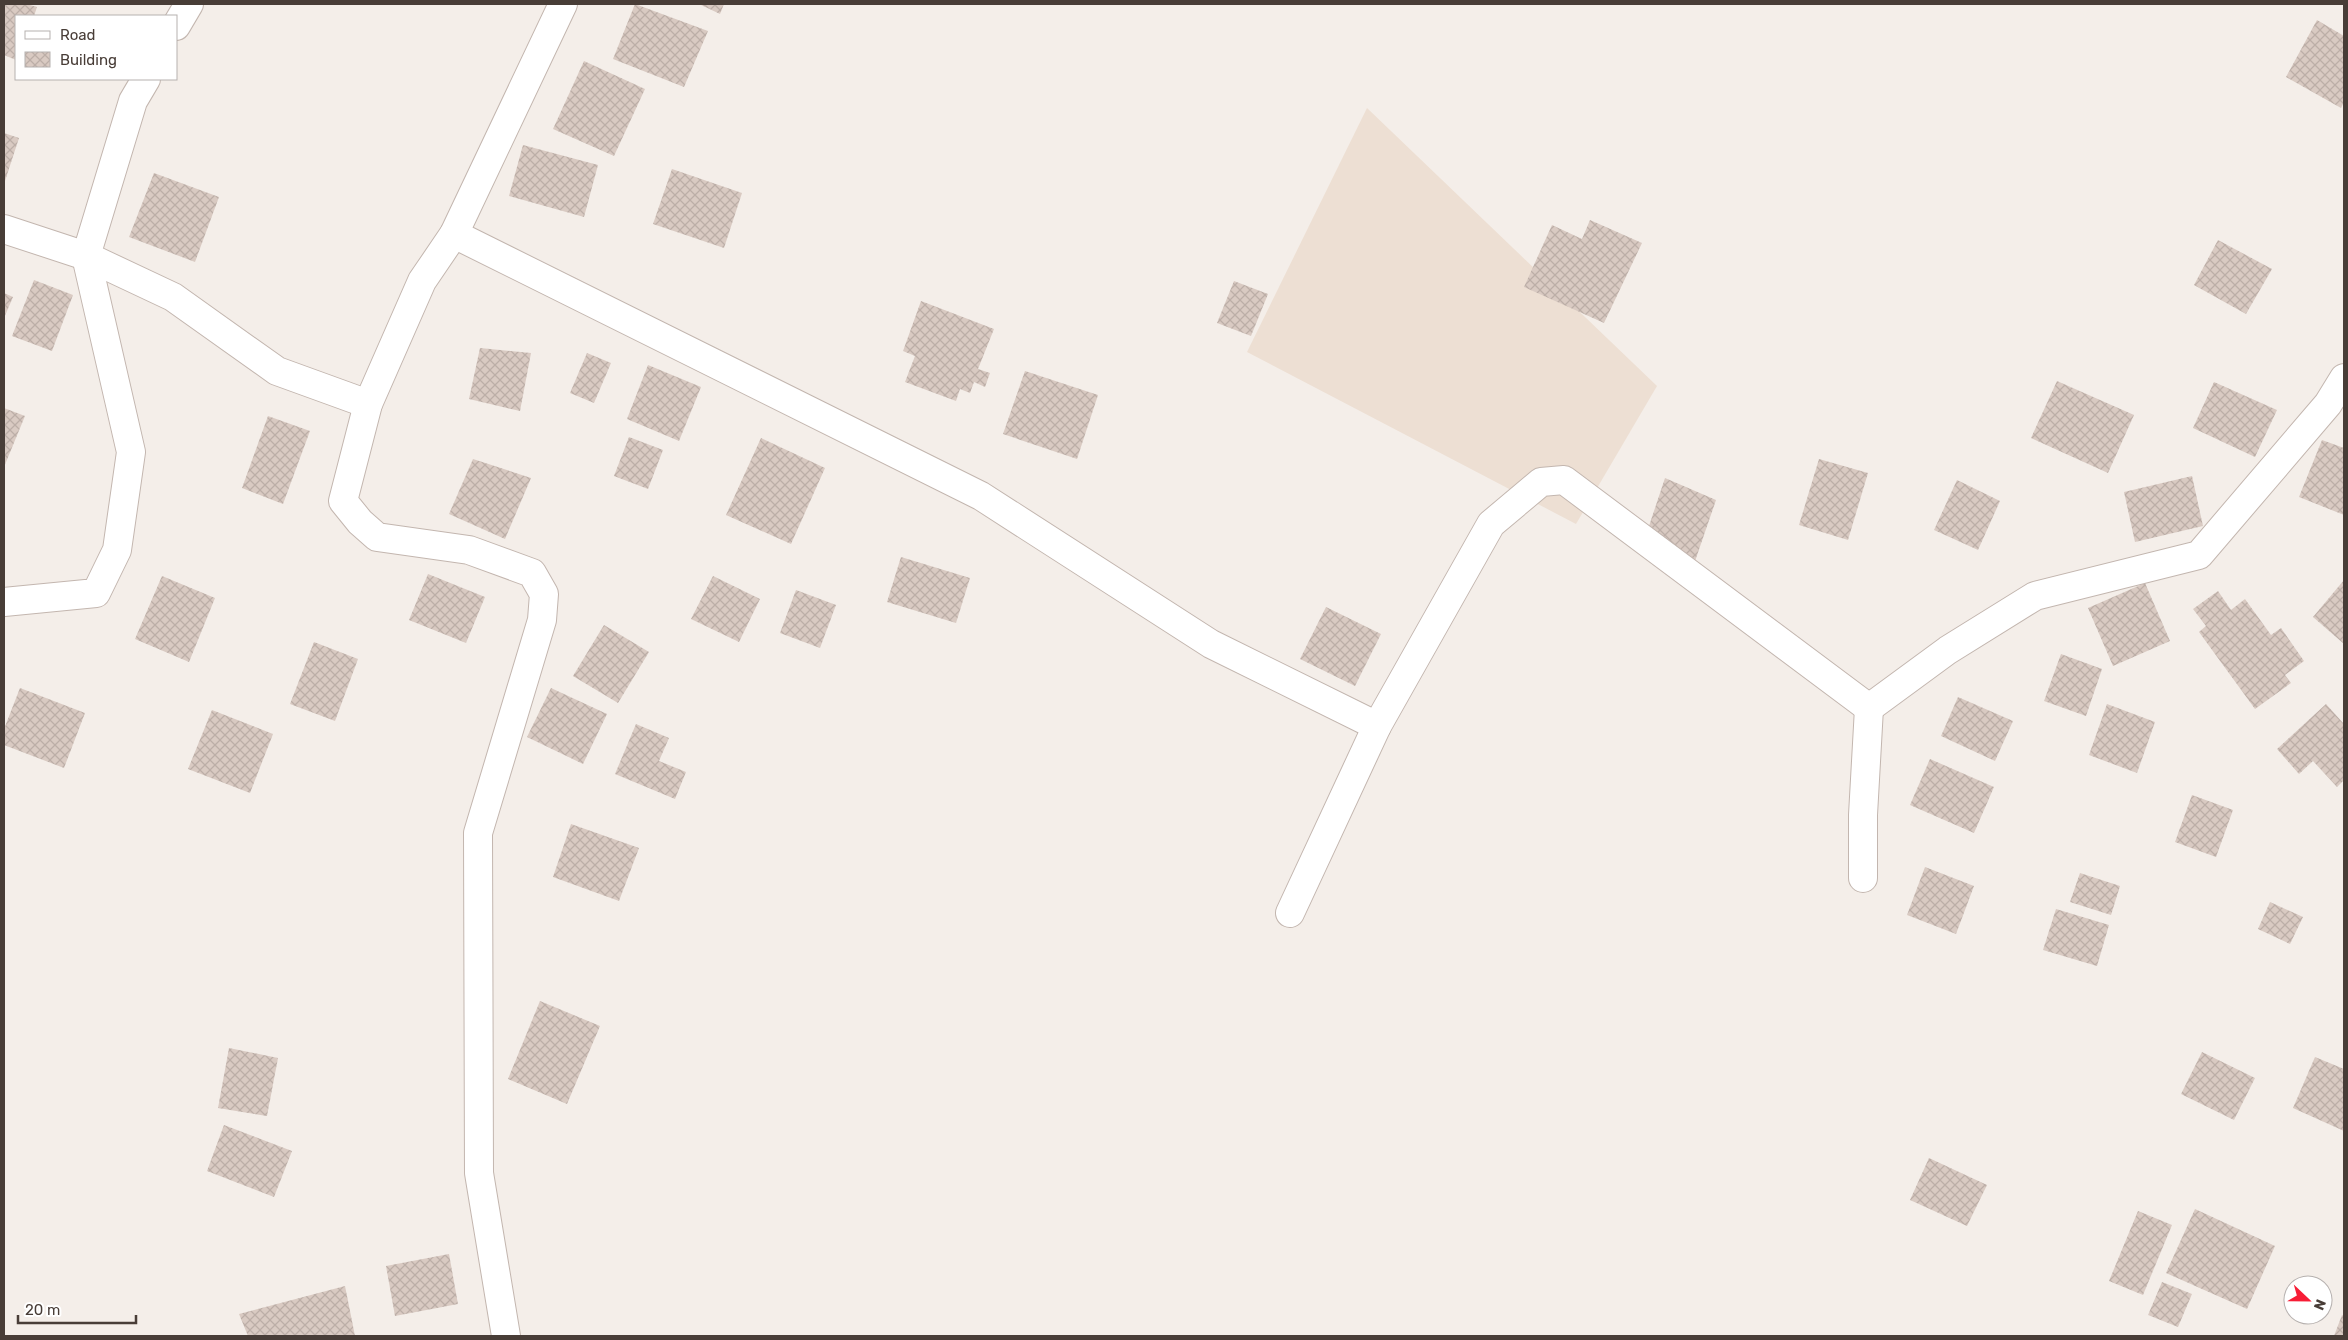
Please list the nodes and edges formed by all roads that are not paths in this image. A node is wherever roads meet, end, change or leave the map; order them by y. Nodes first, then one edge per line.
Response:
1 (189, 4) edge
2 (563, 4) edge
3 (178, 23) edge
4 (145, 80) edge
5 (4, 229) edge
6 (454, 234) junction
7 (86, 256) junction
8 (2344, 378) edge
9 (368, 404) junction
10 (4, 602) edge
11 (1869, 708) junction
12 (1377, 726) junction
13 (1862, 878) dead end
14 (1290, 913) dead end
15 (506, 1336) edge

1 - 3 street
2 - 6 street
4 - 7 street
5 - 7 street
6 - 9 street
6 - 12 street
7 - 9 street
7 - 10 street
8 - 11 street
9 - 15 street
11 - 12 street
11 - 13 street
12 - 14 street

